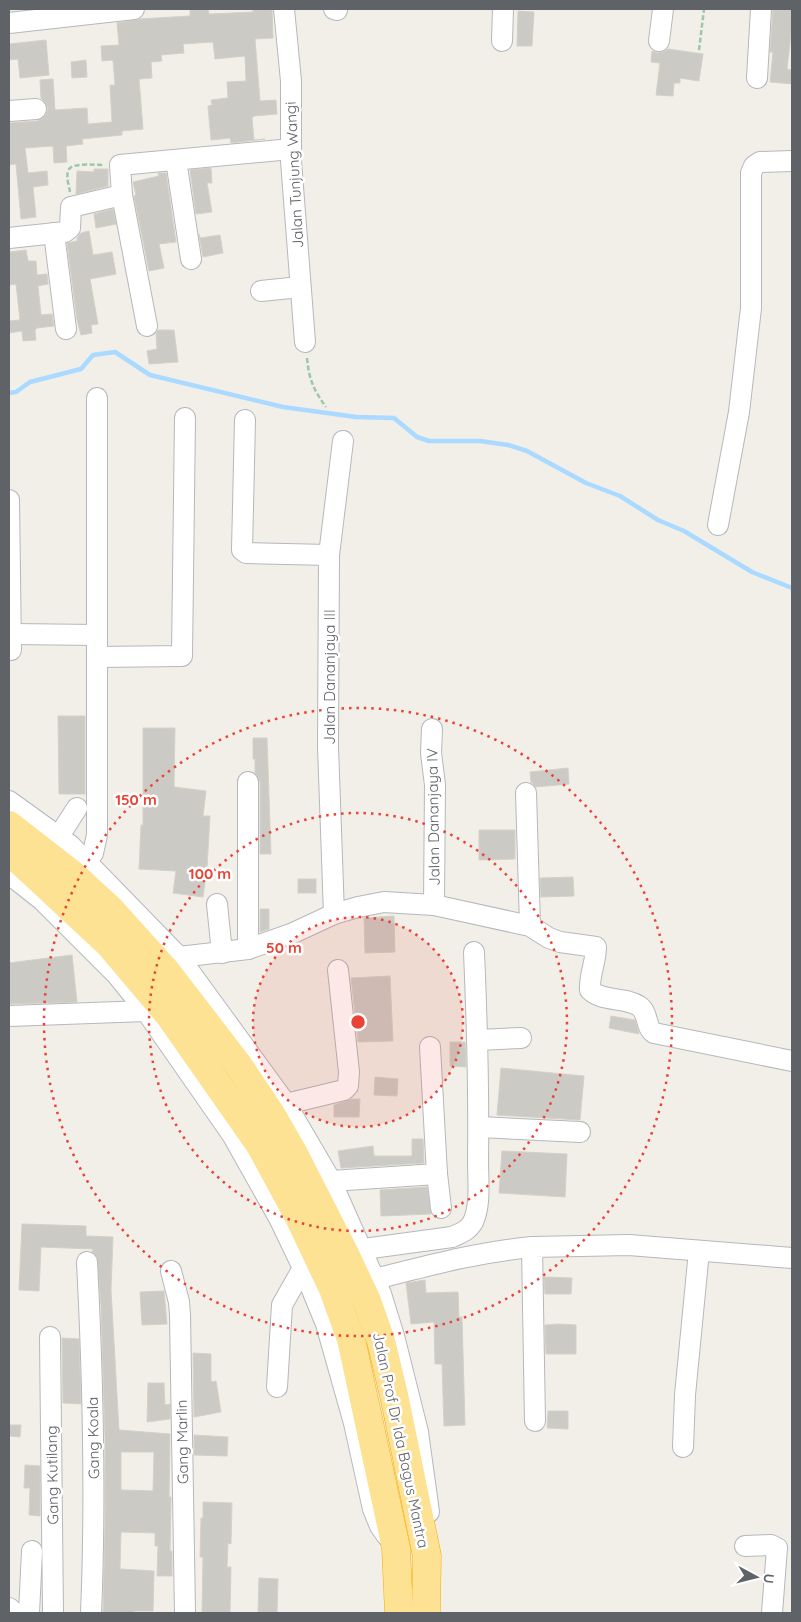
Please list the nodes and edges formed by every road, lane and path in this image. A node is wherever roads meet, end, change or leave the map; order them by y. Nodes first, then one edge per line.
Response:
1 (134, 9) edge
2 (284, 9) edge
3 (502, 9) edge
4 (663, 9) edge
5 (704, 9) edge
6 (761, 9) edge
7 (70, 12) edge
8 (9, 23) edge
9 (502, 41) dead end
10 (659, 41) dead end
11 (699, 50) dead end
12 (757, 78) dead end
13 (36, 109) dead end
14 (9, 111) edge
15 (291, 150) junction
16 (176, 160) junction
17 (792, 161) edge
18 (120, 165) junction
19 (122, 195) junction
20 (71, 207) junction
21 (54, 233) junction
22 (9, 238) edge
23 (191, 259) dead end
24 (300, 287) junction
25 (261, 291) dead end
26 (147, 326) dead end
27 (66, 329) dead end
28 (305, 342) joint
29 (97, 398) dead end
30 (326, 407) dead end
31 (185, 418) dead end
32 (244, 420) dead end
33 (343, 441) dead end
34 (9, 500) edge
35 (718, 525) dead end
36 (329, 555) junction
37 (97, 635) junction
38 (97, 657) junction
39 (432, 729) dead end
40 (248, 782) dead end
41 (526, 793) dead end
42 (9, 801) edge
43 (77, 808) dead end
44 (9, 825) edge
45 (9, 853) edge
46 (64, 867) junction
47 (9, 874) edge
48 (218, 904) dead end
49 (434, 905) junction
50 (334, 914) junction
51 (530, 926) junction
52 (248, 949) junction
53 (222, 952) junction
54 (474, 952) dead end
55 (179, 957) junction
56 (338, 970) dead end
57 (146, 1011) junction
58 (9, 1016) edge
59 (521, 1038) dead end
60 (478, 1040) junction
61 (430, 1047) dead end
62 (792, 1061) edge
63 (286, 1104) junction
64 (479, 1128) junction
65 (580, 1132) dead end
66 (437, 1174) junction
67 (331, 1182) junction
68 (274, 1192) junction
69 (441, 1208) dead end
70 (532, 1247) junction
71 (353, 1250) junction
72 (698, 1251) junction
73 (792, 1258) edge
74 (87, 1262) dead end
75 (303, 1268) junction
76 (170, 1271) dead end
77 (375, 1279) junction
78 (50, 1336) dead end
79 (278, 1387) dead end
80 (535, 1421) dead end
81 (683, 1447) dead end
82 (746, 1546) dead end
83 (396, 1548) junction
84 (32, 1552) dead end
85 (426, 1556) junction
86 (9, 1608) edge
87 (15, 1613) edge
88 (29, 1613) edge
89 (53, 1613) edge
90 (91, 1613) edge
91 (185, 1613) edge
92 (406, 1613) edge
93 (772, 1613) edge

1 - 7 street
2 - 15 street, Jalan Tunjung Wangi
3 - 9 street
4 - 10 street
5 - 11 path
6 - 12 street
7 - 8 street
13 - 14 street
15 - 16 street
15 - 24 street, Jalan Tunjung Wangi
16 - 18 street
16 - 23 street
17 - 35 street
18 - 19 street
18 - 20 path
19 - 20 street
19 - 26 street
20 - 21 street
21 - 22 street
21 - 27 street
24 - 25 street
24 - 28 street, Jalan Tunjung Wangi
28 - 30 path
29 - 37 street
31 - 38 street
32 - 36 street
33 - 36 street, Jalan Dananjaya III
34 - 37 street
36 - 50 street, Jalan Dananjaya III
37 - 38 street
38 - 46 street
39 - 49 street, Jalan Dananjaya IV
40 - 52 street
41 - 51 street
42 - 46 street
43 - 46 street
44 - 46 highway, Jalan Prof Dr Ida Bagus Mantra
45 - 46 highway, Jalan Prof Dr Ida Bagus Mantra
46 - 47 street
46 - 55 street
46 - 57 street
46 - 68 highway, Jalan Prof Dr Ida Bagus Mantra
46 - 71 highway, Jalan Prof Dr Ida Bagus Mantra
48 - 53 street
49 - 50 street
49 - 51 street
50 - 52 street
51 - 62 street
52 - 53 street
53 - 55 street
54 - 60 street
55 - 63 street
56 - 63 street
57 - 58 street
57 - 68 street
59 - 60 street
60 - 64 street
61 - 66 street
63 - 67 street
64 - 65 street
64 - 71 street
66 - 67 street
66 - 69 street
67 - 71 street
68 - 75 street
68 - 83 highway, Jalan Prof Dr Ida Bagus Mantra
70 - 72 street
70 - 77 street
70 - 80 street
71 - 77 street
71 - 85 highway, Jalan Prof Dr Ida Bagus Mantra
72 - 73 street
72 - 81 street
74 - 90 street, Gang Koala
75 - 79 street
75 - 83 street
76 - 91 street, Gang Marlin
77 - 85 street
78 - 89 street, Gang Kutilang
82 - 93 street
83 - 92 highway, Jalan Prof Dr Ida Bagus Mantra
84 - 88 street
85 - 92 highway, Jalan Prof Dr Ida Bagus Mantra
86 - 87 street

